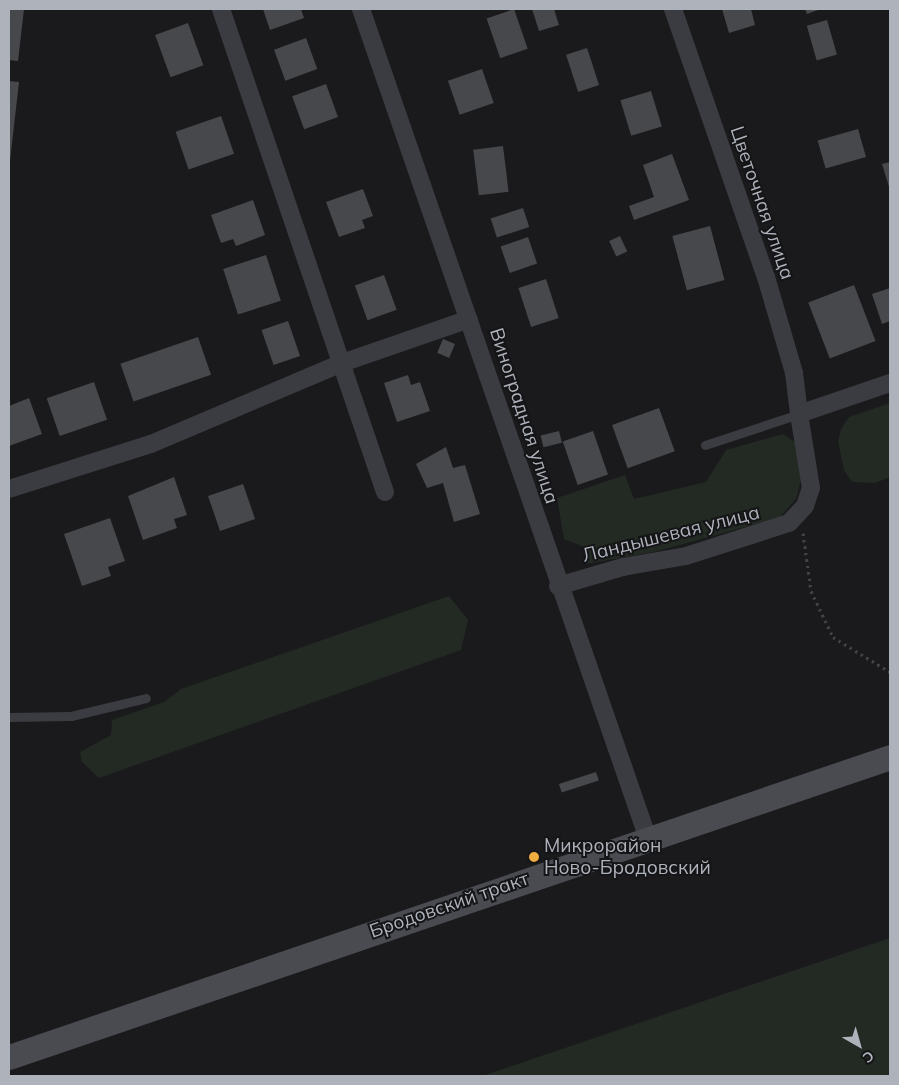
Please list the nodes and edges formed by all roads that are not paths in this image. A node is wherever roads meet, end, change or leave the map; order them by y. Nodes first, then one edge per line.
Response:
1 (221, 9) edge
2 (361, 9) edge
3 (673, 9) edge
4 (469, 319) junction
5 (342, 363) junction
6 (890, 383) edge
7 (799, 414) junction
8 (705, 445) dead end
9 (9, 489) edge
10 (385, 492) dead end
11 (558, 586) junction
12 (146, 698) dead end
13 (9, 717) edge
14 (890, 757) edge
15 (647, 836) junction
16 (9, 1057) edge

1 - 5 street
2 - 4 street, Виноградная улица
3 - 7 street, Цветочная улица
4 - 5 street
4 - 11 street, Виноградная улица
5 - 9 street
5 - 10 street
6 - 7 street
7 - 8 lane
7 - 11 street, Ландышевая улица
11 - 15 street, Виноградная улица
12 - 13 lane
14 - 15 main road, Бродовский тракт
15 - 16 main road, Бродовский тракт

